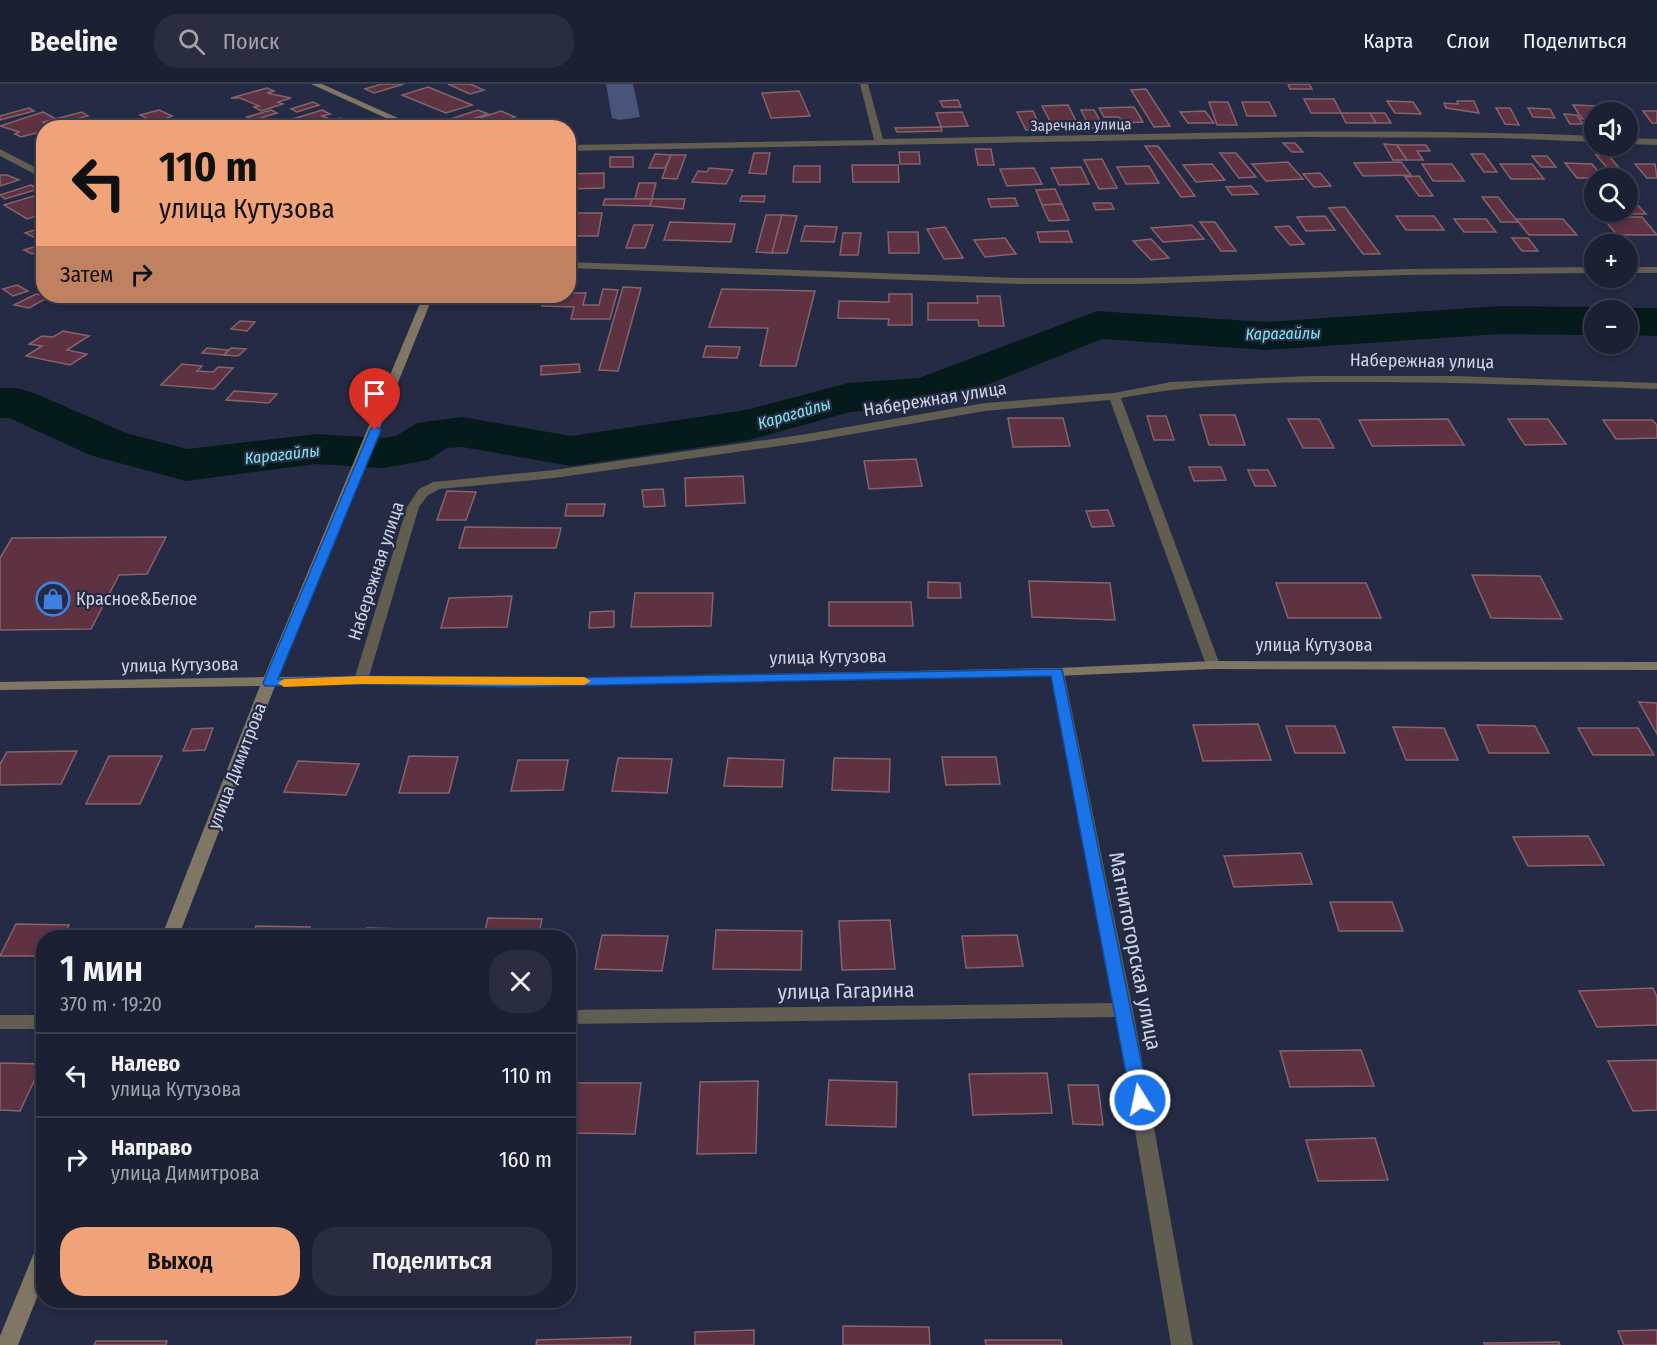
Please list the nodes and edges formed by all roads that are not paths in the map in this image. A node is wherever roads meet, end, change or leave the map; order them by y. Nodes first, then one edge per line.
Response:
1 (315, 84) edge
2 (864, 84) edge
3 (398, 120) edge
4 (1584, 139) edge
5 (1638, 141) edge
6 (879, 142) junction
7 (1657, 142) edge
8 (576, 148) edge
9 (0, 152) edge
10 (36, 172) edge
11 (576, 265) edge
12 (1584, 270) edge
13 (1638, 270) edge
14 (1657, 270) edge
15 (425, 303) edge
16 (1657, 386) edge
17 (1114, 396) junction
18 (1213, 665) junction
19 (1657, 666) edge
20 (1057, 672) junction
21 (361, 680) junction
22 (269, 683) junction
23 (0, 686) edge
24 (172, 930) edge
25 (1124, 1010) junction
26 (576, 1017) edge
27 (0, 1022) edge
28 (36, 1022) edge
29 (36, 1273) edge
30 (7, 1345) edge
31 (1182, 1345) edge

1 - 3 main road
2 - 6 street
4 - 6 street, Заречная улица
5 - 7 street
6 - 8 street, Заречная улица
9 - 10 street
11 - 12 street
13 - 14 street
15 - 22 main road, улица Димитрова
16 - 17 street, Набережная улица
17 - 18 street
17 - 21 street, Набережная улица
18 - 19 main road, улица Кутузова
18 - 20 main road, улица Кутузова
20 - 21 main road, улица Кутузова
20 - 25 street, Магнитогорская улица
21 - 22 main road, улица Кутузова
22 - 23 main road, улица Кутузова
22 - 24 main road, улица Димитрова
25 - 26 street, улица Гагарина
25 - 31 street, Магнитогорская улица
27 - 28 street
29 - 30 main road

